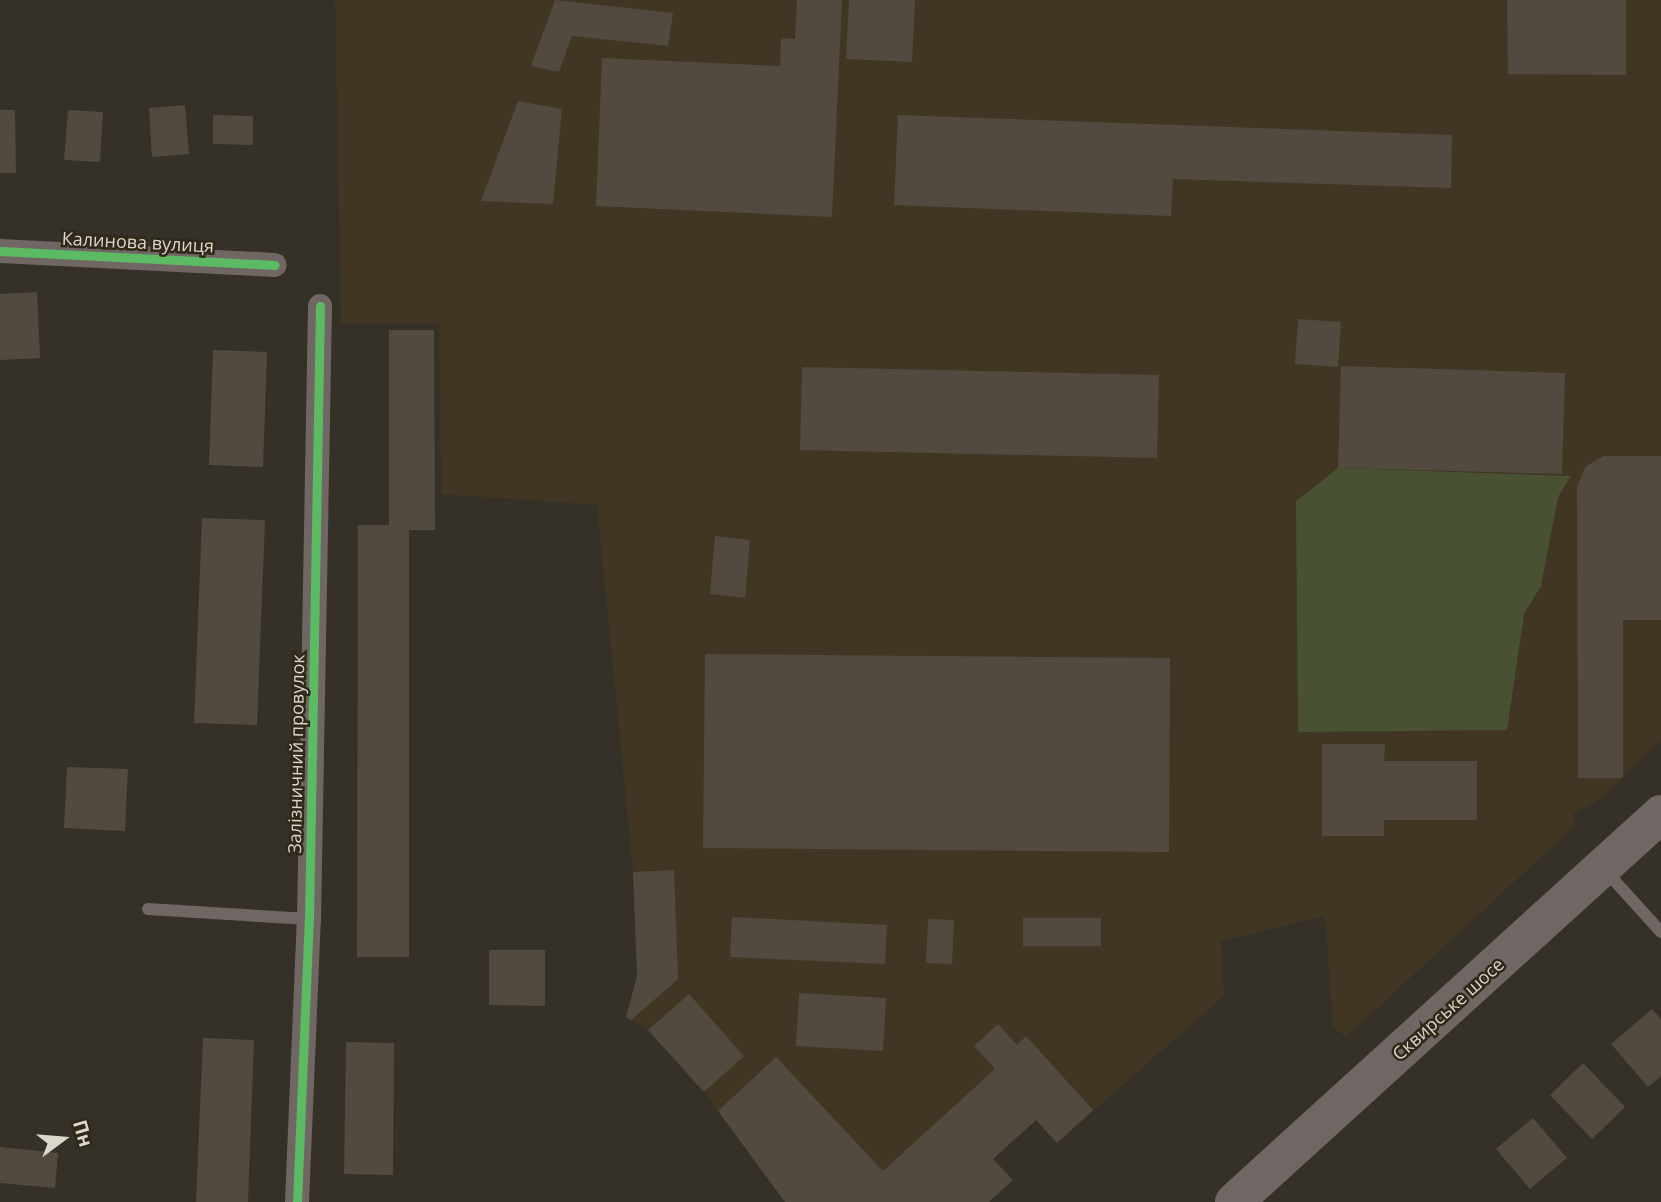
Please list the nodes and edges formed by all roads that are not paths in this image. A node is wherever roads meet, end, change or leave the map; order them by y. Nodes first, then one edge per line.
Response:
1 (0, 251) edge
2 (275, 265) dead end
3 (320, 306) dead end
4 (1661, 814) edge
5 (1604, 869) junction
6 (148, 909) dead end
7 (309, 919) junction
8 (1661, 932) edge
9 (297, 1202) edge
10 (1234, 1202) edge

1 - 2 street, Калинова вулиця
3 - 7 street, Залізничний провулок
4 - 5 main road, Сквирське шосе
5 - 8 lane
5 - 10 main road, Сквирське шосе
6 - 7 lane
7 - 9 street, Залізничний провулок

